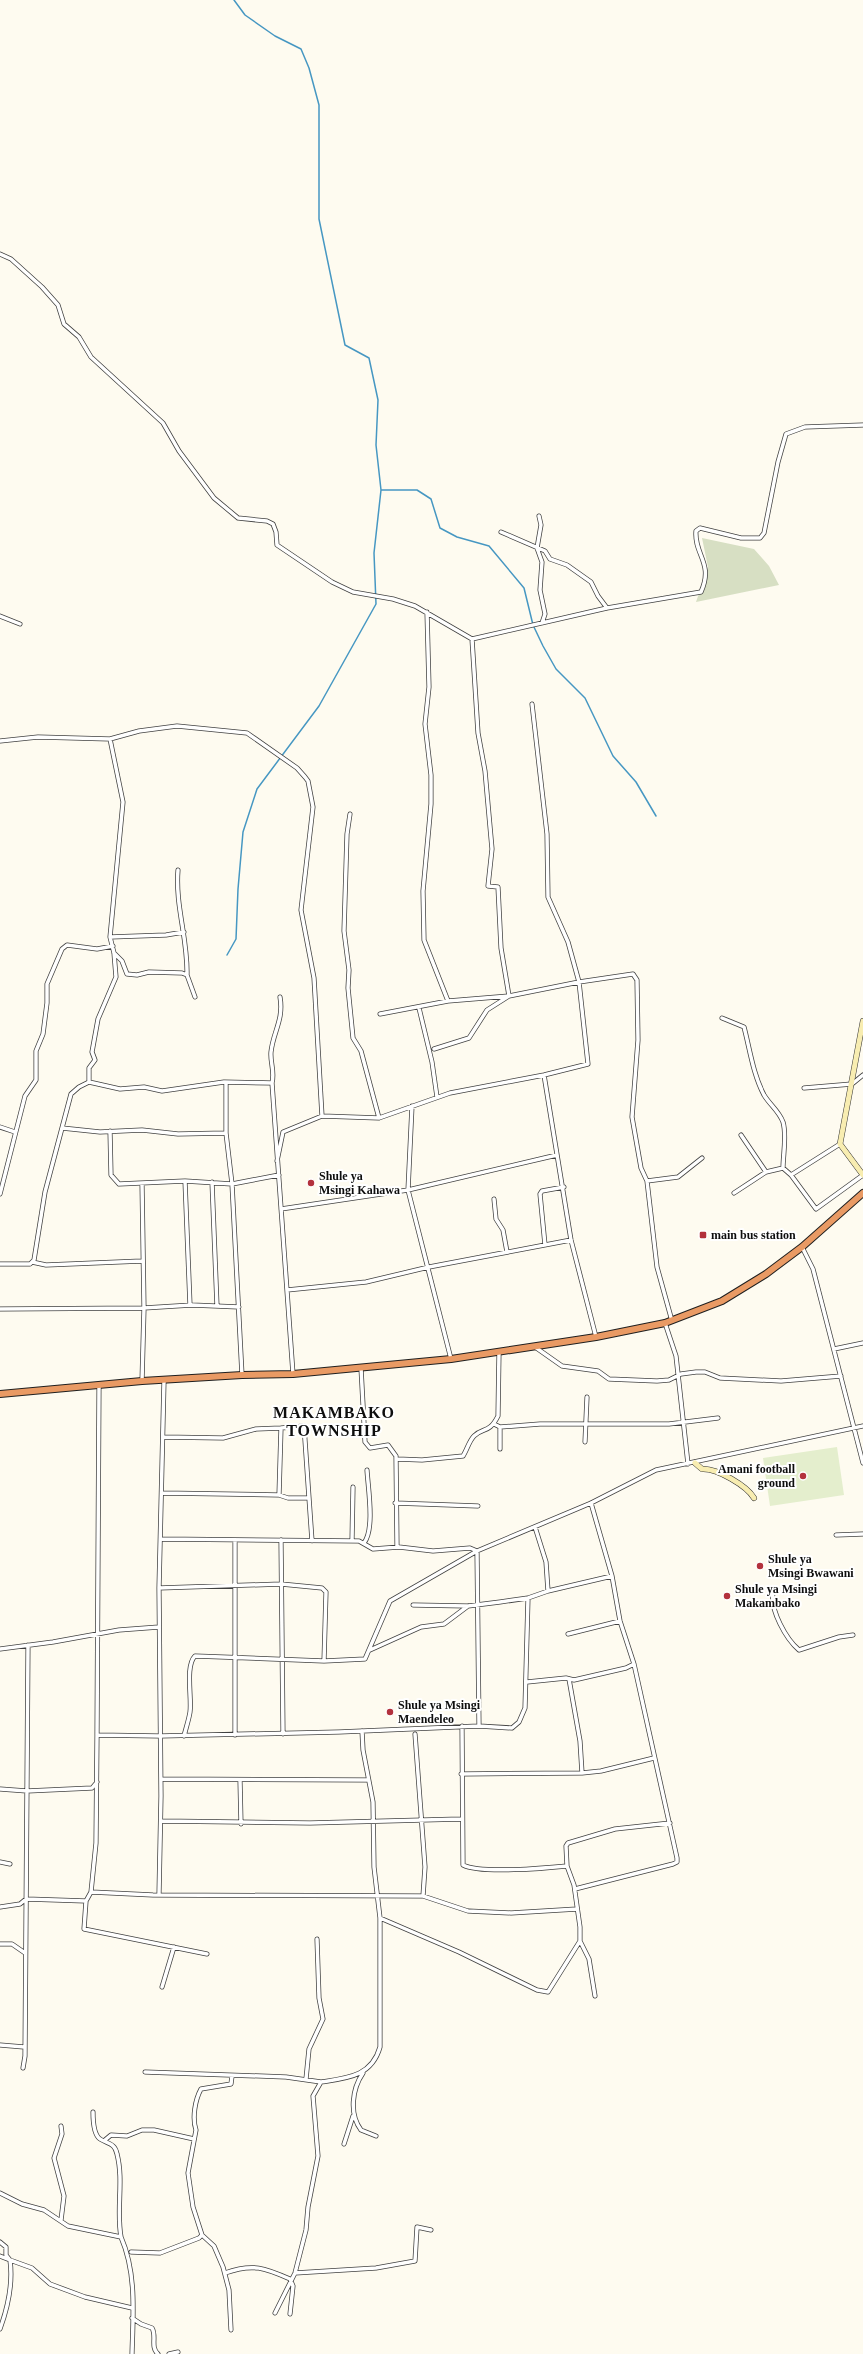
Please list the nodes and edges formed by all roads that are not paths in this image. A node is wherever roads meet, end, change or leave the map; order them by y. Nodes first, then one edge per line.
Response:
1 (0, 254) edge
2 (863, 425) edge
3 (539, 516) dead end
4 (501, 532) dead end
5 (537, 548) junction
6 (607, 608) junction
7 (427, 612) junction
8 (0, 616) edge
9 (542, 623) junction
10 (20, 624) dead end
11 (472, 639) junction
12 (532, 704) dead end
13 (110, 739) junction
14 (0, 741) edge
15 (350, 814) dead end
16 (178, 870) dead end
17 (184, 932) junction
18 (110, 936) junction
19 (112, 946) junction
20 (114, 953) junction
21 (187, 975) junction
22 (579, 982) junction
23 (509, 996) junction
24 (195, 997) dead end
25 (280, 997) dead end
26 (448, 1001) junction
27 (419, 1008) junction
28 (380, 1014) dead end
29 (722, 1018) dead end
30 (863, 1021) edge
31 (434, 1049) dead end
32 (544, 1075) junction
33 (863, 1075) edge
34 (89, 1082) junction
35 (226, 1083) junction
36 (272, 1083) junction
37 (852, 1084) junction
38 (804, 1088) dead end
39 (437, 1097) junction
40 (412, 1106) junction
41 (322, 1116) junction
42 (378, 1118) junction
43 (0, 1127) edge
44 (62, 1128) junction
45 (110, 1131) junction
46 (15, 1132) junction
47 (226, 1133) junction
48 (741, 1135) dead end
49 (840, 1144) junction
50 (557, 1155) junction
51 (702, 1158) dead end
52 (278, 1161) junction
53 (783, 1168) junction
54 (766, 1172) junction
55 (0, 1173) edge
56 (791, 1174) junction
57 (5, 1175) junction
58 (279, 1175) junction
59 (863, 1175) edge
60 (185, 1181) junction
61 (647, 1181) junction
62 (212, 1182) junction
63 (142, 1183) junction
64 (232, 1184) junction
65 (564, 1187) junction
66 (408, 1190) junction
67 (863, 1193) edge
68 (0, 1194) edge
69 (734, 1194) dead end
70 (494, 1200) dead end
71 (281, 1208) junction
72 (571, 1240) junction
73 (545, 1245) junction
74 (802, 1246) junction
75 (508, 1252) junction
76 (142, 1261) junction
77 (32, 1262) junction
78 (0, 1264) edge
79 (429, 1267) junction
80 (287, 1290) junction
81 (190, 1305) junction
82 (217, 1306) junction
83 (239, 1307) junction
84 (144, 1308) junction
85 (0, 1309) edge
86 (672, 1321) junction
87 (665, 1323) junction
88 (596, 1337) junction
89 (863, 1344) edge
90 (534, 1347) junction
91 (834, 1349) junction
92 (499, 1352) junction
93 (451, 1359) junction
94 (362, 1368) junction
95 (293, 1374) junction
96 (242, 1375) junction
97 (679, 1376) junction
98 (841, 1376) junction
99 (142, 1381) junction
100 (164, 1381) junction
101 (99, 1386) junction
102 (0, 1394) edge
103 (587, 1397) dead end
104 (718, 1418) dead end
105 (683, 1421) junction
106 (494, 1424) junction
107 (586, 1424) junction
108 (863, 1426) edge
109 (281, 1428) junction
110 (500, 1428) junction
111 (854, 1429) junction
112 (163, 1437) junction
113 (586, 1442) dead end
114 (500, 1449) dead end
115 (396, 1459) junction
116 (695, 1463) junction
117 (863, 1463) edge
118 (688, 1464) junction
119 (367, 1470) dead end
120 (353, 1487) dead end
121 (162, 1493) junction
122 (279, 1495) junction
123 (308, 1498) junction
124 (754, 1498) dead end
125 (395, 1503) junction
126 (591, 1503) junction
127 (478, 1506) dead end
128 (536, 1527) junction
129 (863, 1534) edge
130 (836, 1535) dead end
131 (161, 1539) junction
132 (235, 1540) junction
133 (281, 1540) junction
134 (312, 1541) junction
135 (352, 1541) junction
136 (364, 1543) junction
137 (397, 1547) junction
138 (477, 1551) junction
139 (612, 1576) junction
140 (281, 1584) junction
141 (234, 1586) junction
142 (159, 1588) junction
143 (548, 1591) junction
144 (773, 1593) dead end
145 (528, 1598) junction
146 (478, 1604) junction
147 (413, 1605) dead end
148 (468, 1606) junction
149 (620, 1620) junction
150 (159, 1627) junction
151 (568, 1634) dead end
152 (96, 1635) junction
153 (853, 1635) dead end
154 (28, 1646) junction
155 (0, 1649) edge
156 (369, 1651) junction
157 (235, 1657) junction
158 (282, 1658) junction
159 (324, 1661) junction
160 (634, 1664) junction
161 (569, 1679) junction
162 (527, 1682) junction
163 (462, 1726) junction
164 (479, 1726) junction
165 (362, 1731) junction
166 (283, 1734) junction
167 (415, 1734) dead end
168 (235, 1735) junction
169 (97, 1736) junction
170 (160, 1736) junction
171 (184, 1736) junction
172 (654, 1758) junction
173 (582, 1773) junction
174 (461, 1774) junction
175 (161, 1779) junction
176 (240, 1780) junction
177 (368, 1780) junction
178 (97, 1782) junction
179 (0, 1789) edge
180 (26, 1791) junction
181 (461, 1819) junction
182 (422, 1820) junction
183 (161, 1821) junction
184 (373, 1822) junction
185 (670, 1823) junction
186 (241, 1824) junction
187 (0, 1862) edge
188 (10, 1864) dead end
189 (567, 1866) junction
190 (574, 1889) junction
191 (91, 1892) junction
192 (159, 1894) junction
193 (377, 1895) junction
194 (423, 1896) junction
195 (26, 1899) junction
196 (86, 1901) junction
197 (0, 1907) edge
198 (577, 1909) junction
199 (380, 1918) junction
200 (317, 1940) dead end
201 (580, 1941) junction
202 (0, 1944) edge
203 (174, 1947) junction
204 (25, 1953) junction
205 (207, 1954) dead end
206 (162, 1987) dead end
207 (595, 1996) dead end
208 (0, 2045) edge
209 (24, 2047) junction
210 (23, 2068) dead end
211 (145, 2072) dead end
212 (364, 2072) junction
213 (232, 2076) junction
214 (306, 2079) junction
215 (321, 2082) junction
216 (92, 2112) dead end
217 (353, 2115) junction
218 (61, 2126) dead end
219 (376, 2136) dead end
220 (194, 2139) junction
221 (105, 2140) junction
222 (344, 2144) dead end
223 (0, 2193) edge
224 (61, 2220) junction
225 (431, 2230) dead end
226 (202, 2235) junction
227 (121, 2237) junction
228 (0, 2242) edge
229 (131, 2252) dead end
230 (0, 2256) edge
231 (10, 2260) junction
232 (225, 2273) junction
233 (295, 2273) junction
234 (290, 2279) junction
235 (132, 2308) junction
236 (275, 2313) dead end
237 (290, 2314) dead end
238 (132, 2318) junction
239 (0, 2329) edge
240 (231, 2330) dead end
241 (178, 2352) dead end
242 (132, 2354) edge
243 (158, 2354) edge
244 (169, 2354) edge

1 - 7 street
2 - 6 street
3 - 5 street
4 - 5 street
5 - 6 street
5 - 9 street
6 - 9 street
7 - 11 street
7 - 26 street
8 - 10 street
9 - 11 street
11 - 23 street
12 - 22 street
13 - 14 street
13 - 18 street
13 - 41 street
15 - 42 street
16 - 17 street
17 - 18 street
17 - 21 street
18 - 19 street
19 - 20 street
19 - 46 street
20 - 21 street
20 - 34 street
21 - 24 street
22 - 23 street
22 - 32 street
22 - 61 street
23 - 26 street
23 - 31 street
25 - 36 street
26 - 27 street
27 - 28 street
27 - 39 street
29 - 53 street
30 - 37 street
32 - 39 street
32 - 50 street
33 - 37 street
34 - 35 street
34 - 44 street
35 - 36 street
35 - 47 street
36 - 52 street
37 - 38 street
37 - 49 street
39 - 40 street
40 - 42 street
40 - 66 street
41 - 42 street
41 - 52 street
43 - 46 street
44 - 45 street
44 - 77 street
45 - 47 street
45 - 63 street
46 - 57 street
47 - 64 street
48 - 54 street
49 - 56 street
49 - 59 street
50 - 65 street
50 - 66 street
51 - 61 street
52 - 58 street
53 - 54 street
53 - 56 street
54 - 69 street
55 - 57 street
56 - 59 street
57 - 68 street
58 - 64 street
58 - 71 street
60 - 62 street
60 - 63 street
60 - 81 street
61 - 86 street
62 - 64 street
62 - 82 street
63 - 76 street
64 - 83 street
65 - 72 street
65 - 73 street
66 - 71 street
66 - 79 street
67 - 74 highway
70 - 75 street
71 - 80 street
72 - 73 street
72 - 88 street
73 - 75 street
74 - 86 highway
74 - 91 street
75 - 79 street
76 - 77 street
76 - 84 street
77 - 78 street
79 - 80 street
79 - 93 street
80 - 95 street
81 - 82 street
81 - 84 street
82 - 83 street
83 - 96 street
84 - 85 street
84 - 99 street
86 - 87 highway
87 - 88 highway
87 - 97 street
88 - 90 highway
89 - 91 street
90 - 92 highway
90 - 97 street
91 - 98 street
92 - 93 highway
92 - 106 street
93 - 94 highway
94 - 95 highway
94 - 115 street
95 - 96 highway
96 - 100 highway
97 - 98 street
97 - 105 street
98 - 111 street
99 - 100 highway
99 - 101 highway
100 - 112 street
101 - 102 highway
101 - 152 street
103 - 107 street
104 - 105 street
105 - 107 street
105 - 118 street
106 - 110 street
106 - 115 street
107 - 110 street
107 - 113 street
108 - 111 street
109 - 112 street
109 - 122 street
109 - 123 street
110 - 114 street
111 - 116 street
111 - 117 street
112 - 121 street
115 - 125 street
116 - 118 street
116 - 124 street
118 - 126 street
119 - 136 street
120 - 135 street
121 - 122 street
121 - 131 street
122 - 123 street
123 - 134 street
125 - 127 street
125 - 137 street
126 - 128 street
126 - 139 street
128 - 138 street
128 - 143 street
129 - 130 street
131 - 132 street
131 - 142 street
132 - 133 street
132 - 141 street
133 - 134 street
133 - 140 street
134 - 135 street
135 - 136 street
136 - 137 street
137 - 138 street
138 - 146 street
138 - 156 street
139 - 143 street
139 - 149 street
140 - 141 street
140 - 158 street
140 - 159 street
141 - 142 street
141 - 157 street
142 - 150 street
143 - 145 street
144 - 153 street
145 - 146 street
145 - 162 street
146 - 148 street
146 - 164 street
147 - 148 street
148 - 156 street
149 - 151 street
149 - 160 street
150 - 152 street
150 - 170 street
152 - 154 street
152 - 169 street
154 - 155 street
154 - 180 street
156 - 159 street
157 - 158 street
157 - 168 street
157 - 171 street
158 - 159 street
158 - 166 street
160 - 161 street
160 - 172 street
161 - 162 street
161 - 173 street
162 - 164 street
163 - 164 street
163 - 165 street
163 - 174 street
165 - 166 street
165 - 177 street
166 - 168 street
167 - 182 street
168 - 171 street
169 - 170 street
169 - 178 street
170 - 171 street
170 - 175 street
172 - 173 street
172 - 185 street
173 - 174 street
174 - 181 street
175 - 176 street
175 - 183 street
176 - 177 street
176 - 186 street
177 - 184 street
178 - 180 street
178 - 191 street
179 - 180 street
180 - 195 street
181 - 182 street
181 - 189 street
182 - 184 street
182 - 194 street
183 - 186 street
183 - 192 street
184 - 186 street
184 - 193 street
185 - 189 street
185 - 190 street
187 - 188 street
189 - 190 street
190 - 198 street
191 - 192 street
191 - 196 street
192 - 193 street
193 - 194 street
193 - 199 street
194 - 198 street
195 - 196 street
195 - 197 street
195 - 204 street
196 - 203 street
198 - 201 street
199 - 201 street
199 - 212 street
200 - 214 street
201 - 207 street
202 - 204 street
203 - 205 street
203 - 206 street
204 - 209 street
208 - 209 street
209 - 210 street
211 - 213 street
212 - 215 street
212 - 217 street
213 - 214 street
213 - 220 street
214 - 215 street
215 - 233 street
216 - 221 street
217 - 219 street
217 - 222 street
218 - 224 street
220 - 221 street
220 - 226 street
221 - 227 street
223 - 224 street
224 - 227 street
225 - 233 street
226 - 229 street
226 - 232 street
227 - 235 street
228 - 231 street
230 - 231 street
231 - 235 street
231 - 239 street
232 - 234 street
232 - 240 street
233 - 234 street
234 - 236 street
234 - 237 street
235 - 238 street
238 - 242 street
238 - 243 street
241 - 244 street

